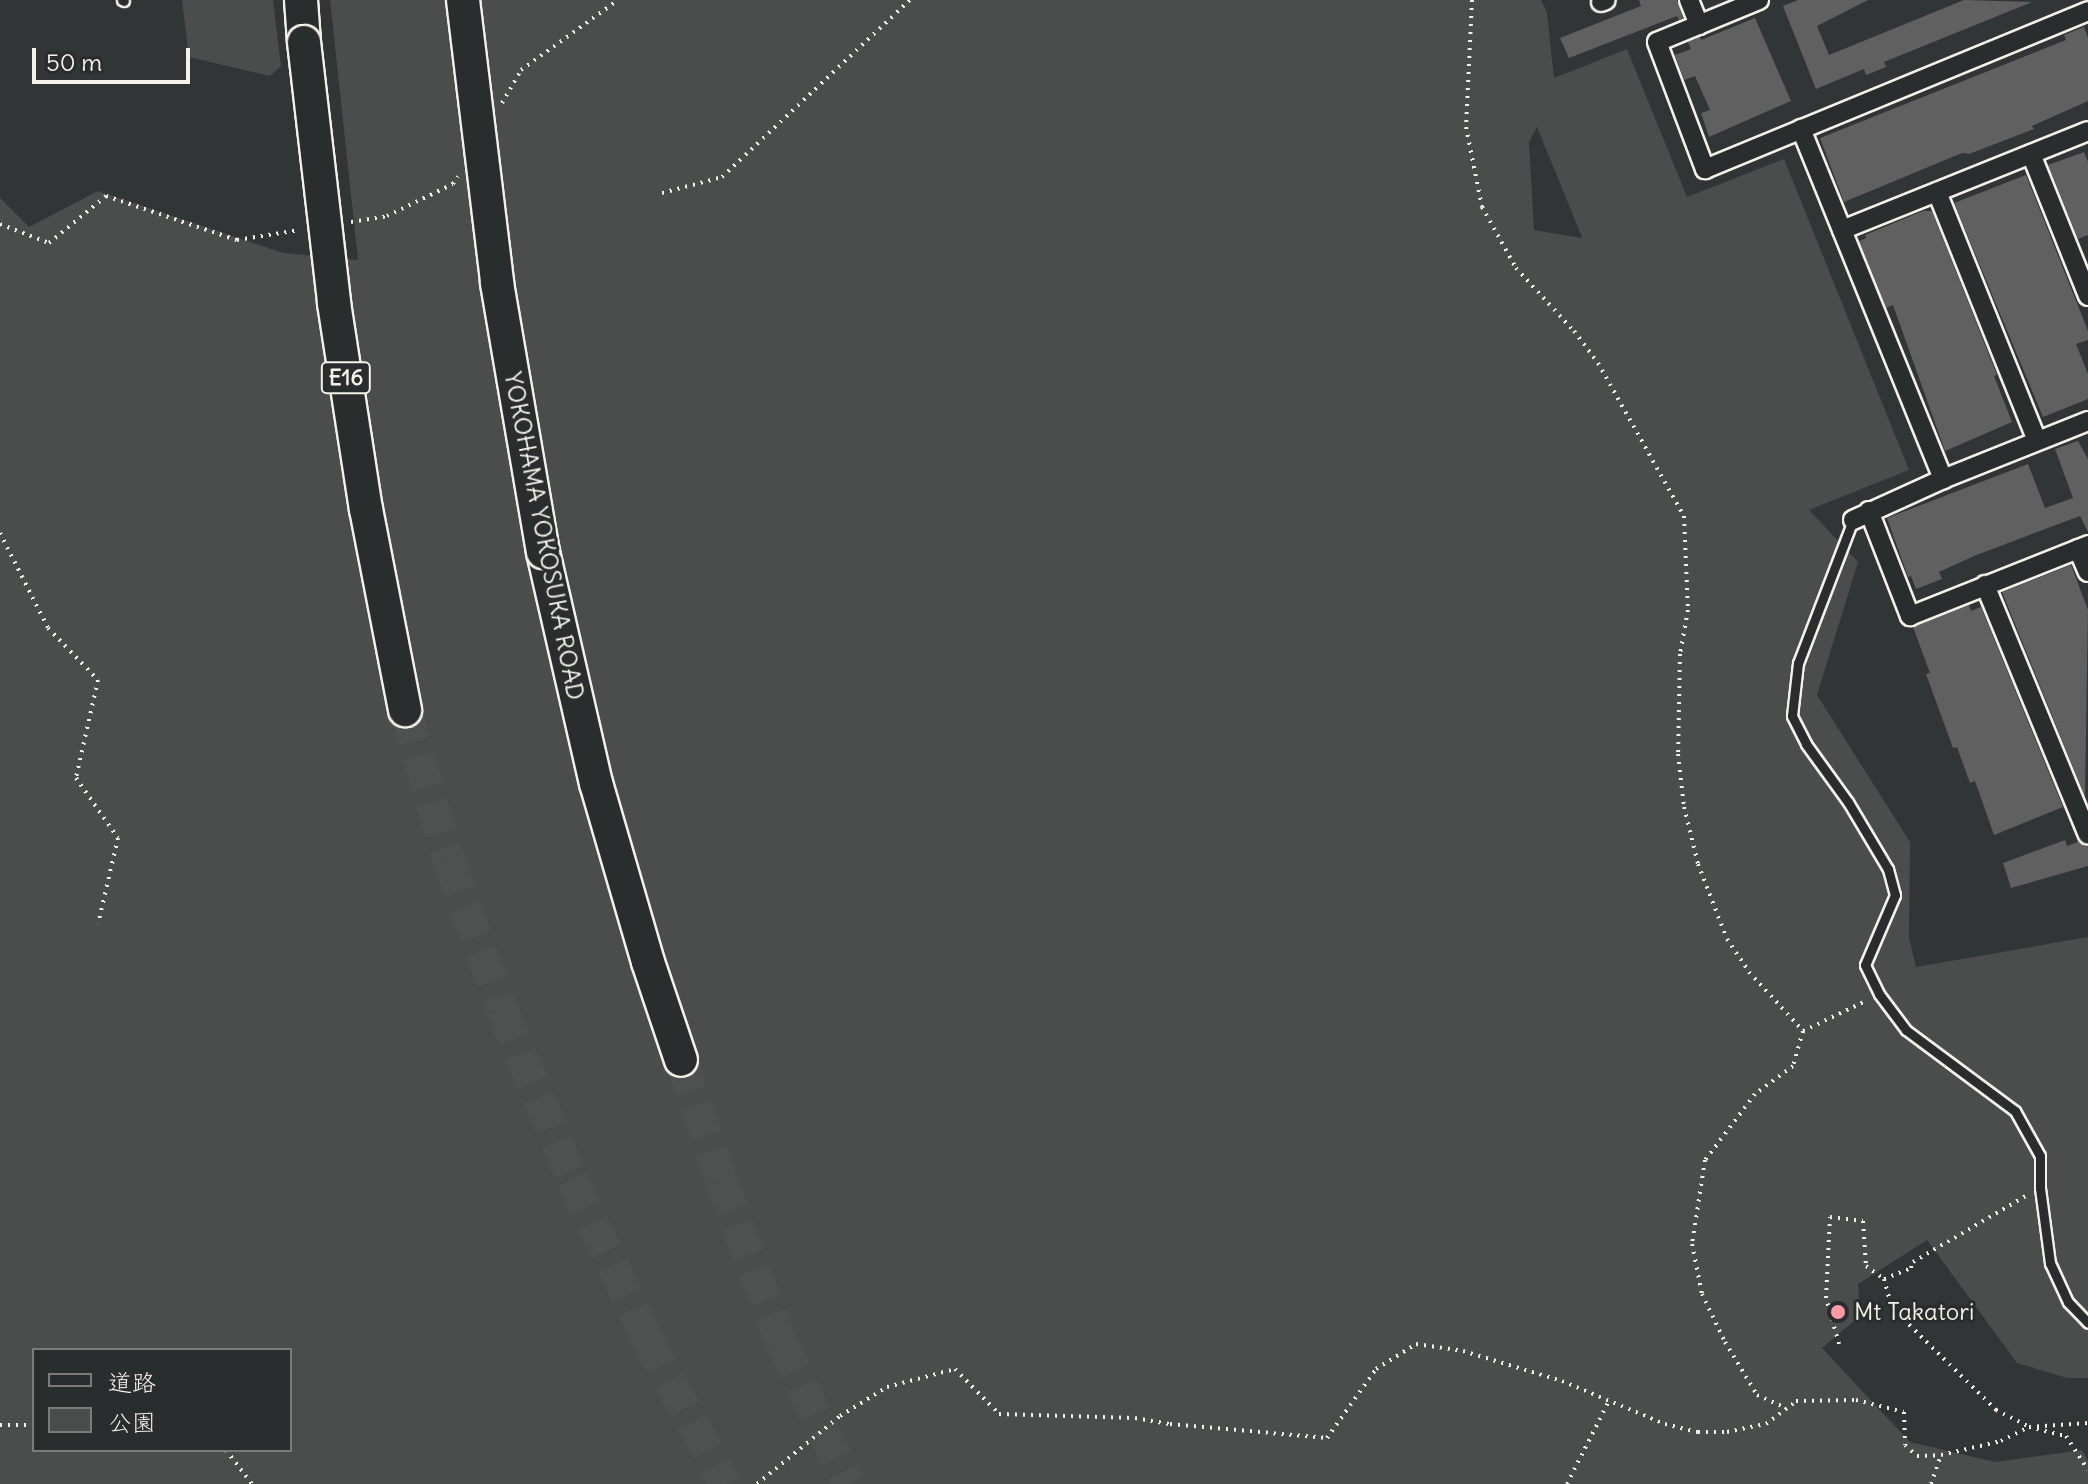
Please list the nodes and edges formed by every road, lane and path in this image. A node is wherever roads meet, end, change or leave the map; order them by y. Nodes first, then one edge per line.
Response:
1 (301, 0) edge
2 (463, 0) edge
3 (910, 0) edge
4 (1472, 0) edge
5 (1689, 0) edge
6 (1759, 0) edge
7 (2088, 11) edge
8 (1699, 25) junction
9 (1801, 129) junction
10 (2088, 131) edge
11 (2031, 154) junction
12 (1937, 192) junction
13 (662, 193) dead end
14 (1842, 230) junction
15 (2088, 296) edge
16 (2088, 421) edge
17 (2037, 441) junction
18 (1943, 479) junction
19 (1861, 515) junction
20 (0, 533) edge
21 (2083, 547) edge
22 (2088, 572) edge
23 (1985, 585) junction
24 (405, 710) tunnel mouth
25 (2088, 835) edge
26 (98, 924) dead end
27 (1879, 994) junction
28 (1803, 1031) junction
29 (681, 1060) tunnel mouth
30 (2040, 1188) junction
31 (1884, 1279) junction
32 (2088, 1323) edge
33 (1839, 1344) dead end
34 (1609, 1401) junction
35 (1786, 1408) junction
36 (2088, 1423) edge
37 (0, 1425) edge
38 (32, 1425) edge
39 (2029, 1427) junction
40 (228, 1452) edge
41 (1941, 1455) junction
42 (2088, 1470) edge
43 (252, 1484) edge
44 (757, 1484) edge
45 (1567, 1484) edge
46 (1931, 1484) edge

1 - 24 highway, E16, bridge
2 - 29 highway, YOKOHAMA YOKOSUKA ROAD, bridge
3 - 13 path
4 - 28 path
5 - 8 street
6 - 8 street
7 - 9 street
8 - 9 street
9 - 14 street
10 - 11 street
11 - 12 street
11 - 15 street
12 - 14 street
12 - 17 street
14 - 18 street
16 - 17 street
17 - 18 street
18 - 19 street
19 - 23 street
19 - 27 lane
20 - 26 path
21 - 22 street
21 - 23 street
23 - 25 street
27 - 28 path
27 - 30 lane
28 - 35 path
30 - 31 path
30 - 32 lane
31 - 33 path
31 - 39 path
34 - 35 path
34 - 44 path
34 - 45 path
35 - 41 path
36 - 39 path
37 - 38 path
39 - 41 path
39 - 42 path
40 - 43 path
41 - 46 path

